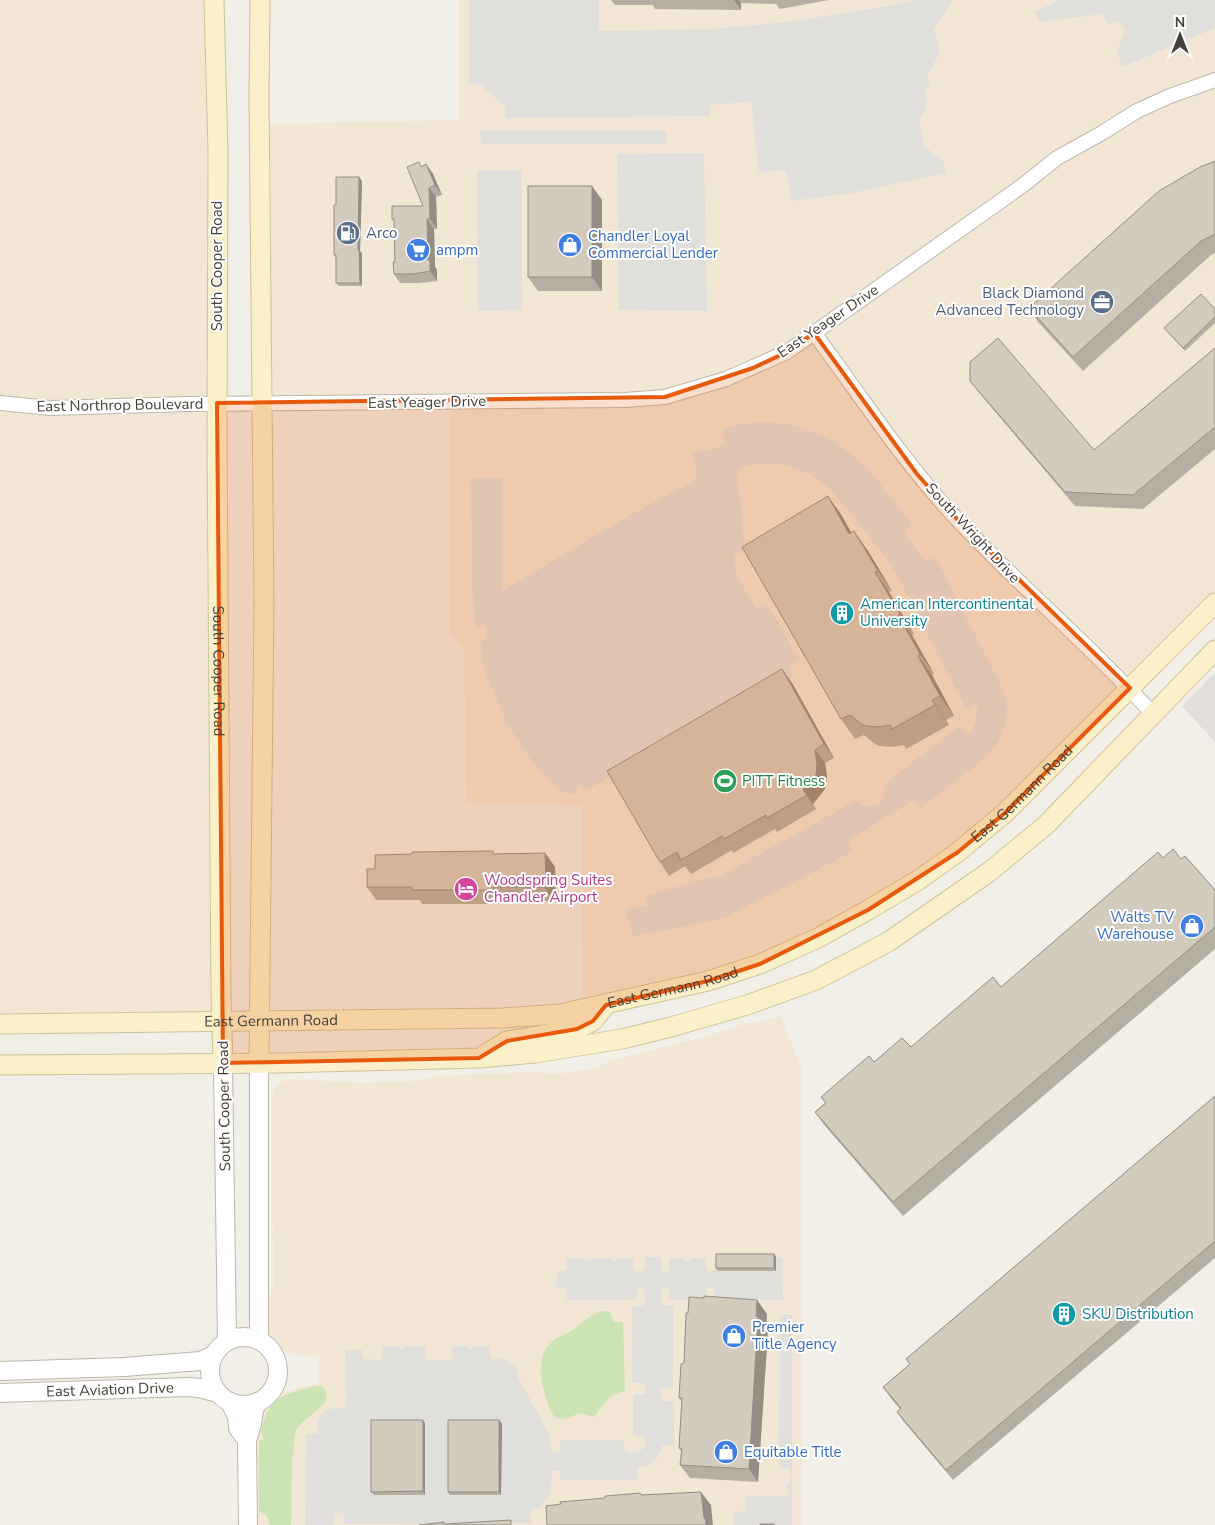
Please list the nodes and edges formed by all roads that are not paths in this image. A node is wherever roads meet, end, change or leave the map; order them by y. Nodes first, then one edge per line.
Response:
1 (214, 0) edge
2 (260, 0) edge
3 (1215, 80) edge
4 (814, 333) junction
5 (217, 403) junction
6 (239, 403) joint
7 (262, 403) junction
8 (0, 404) edge
9 (1215, 603) edge
10 (1215, 650) edge
11 (1130, 688) junction
12 (1153, 714) junction
13 (606, 1005) junction
14 (260, 1020) junction
15 (222, 1021) junction
16 (0, 1024) edge
17 (479, 1058) junction
18 (223, 1063) junction
19 (259, 1063) junction
20 (0, 1065) edge
21 (259, 1340) junction
22 (227, 1341) junction
23 (213, 1355) junction
24 (0, 1371) edge
25 (0, 1393) edge
26 (224, 1398) junction
27 (257, 1402) junction
28 (247, 1440) junction
29 (248, 1525) edge

1 - 5 main road, South Cooper Road
2 - 7 main road
3 - 4 street, East Yeager Drive
4 - 7 street, East Yeager Drive
4 - 11 street, South Wright Drive
5 - 6 street, East Northrop Boulevard
5 - 8 street, East Northrop Boulevard
5 - 15 main road, South Cooper Road
6 - 7 street, East Yeager Drive
7 - 14 main road
9 - 11 main road, East Germann Road
10 - 12 main road
11 - 12 street, South Wright Drive
11 - 13 main road, East Germann Road
12 - 17 main road
13 - 14 main road, East Germann Road
13 - 17 main road
14 - 15 main road, East Germann Road
14 - 19 main road
15 - 16 main road, East Germann Road
15 - 18 main road, South Cooper Road
17 - 19 main road
18 - 19 main road
18 - 20 main road
18 - 22 street, South Cooper Road
19 - 21 street
21 - 22 street
21 - 27 street
22 - 23 street
23 - 24 street, East Aviation Drive
23 - 26 street
25 - 26 street, East Aviation Drive
26 - 27 street
26 - 28 street
27 - 28 street
28 - 29 street

